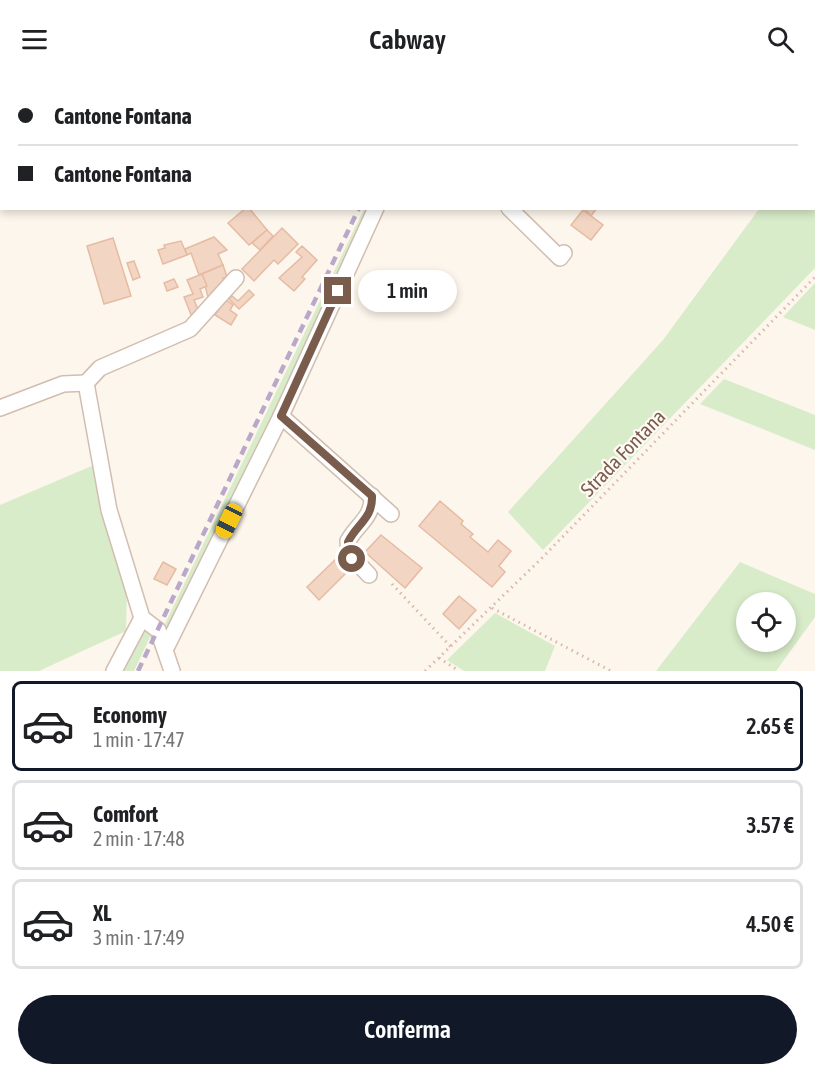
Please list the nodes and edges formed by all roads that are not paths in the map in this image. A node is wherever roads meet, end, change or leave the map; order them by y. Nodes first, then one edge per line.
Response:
1 (375, 210) edge
2 (511, 210) edge
3 (564, 253) dead end
4 (237, 278) dead end
5 (86, 383) junction
6 (0, 408) edge
7 (281, 416) junction
8 (372, 496) junction
9 (391, 514) dead end
10 (369, 575) dead end
11 (142, 618) junction
12 (166, 648) junction
13 (114, 671) edge
14 (172, 671) edge

1 - 7 street
2 - 3 street
4 - 5 street
5 - 6 street
5 - 11 street
7 - 8 street
7 - 12 street
8 - 9 street
8 - 10 street
11 - 12 street
11 - 13 street
12 - 14 street

